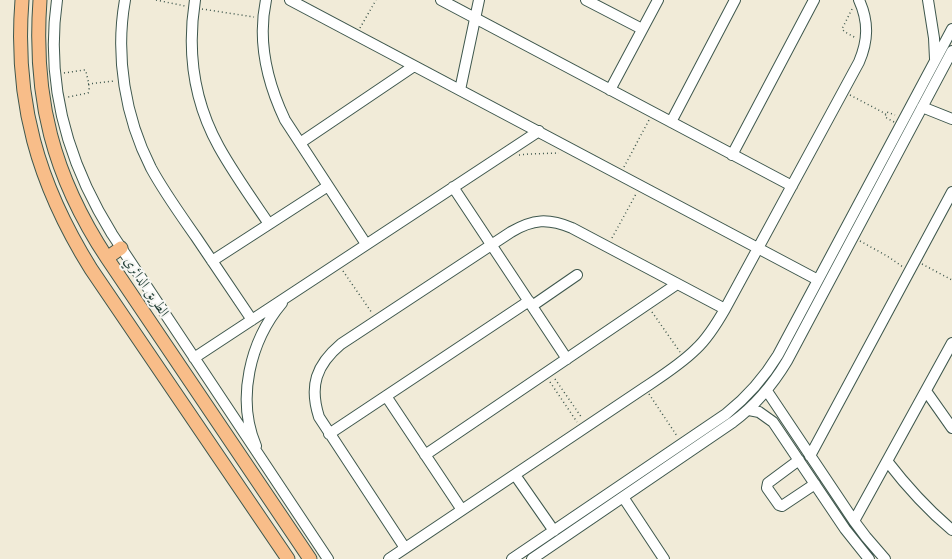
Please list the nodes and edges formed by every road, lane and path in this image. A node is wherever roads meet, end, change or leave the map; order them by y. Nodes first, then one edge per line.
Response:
1 (22, 0) edge
2 (40, 0) edge
3 (57, 0) edge
4 (125, 0) edge
5 (156, 0) edge
6 (266, 0) edge
7 (290, 0) edge
8 (376, 0) edge
9 (441, 0) edge
10 (479, 0) edge
11 (586, 0) edge
12 (658, 0) edge
13 (735, 0) edge
14 (814, 0) edge
15 (928, 0) edge
16 (856, 3) edge
17 (194, 4) edge
18 (475, 18) junction
19 (263, 19) junction
20 (642, 29) junction
21 (952, 29) edge
22 (356, 35) junction
23 (866, 43) junction
24 (952, 51) edge
25 (935, 60) junction
26 (414, 66) junction
27 (55, 74) junction
28 (124, 80) junction
29 (88, 84) junction
30 (460, 90) junction
31 (610, 90) junction
32 (843, 92) junction
33 (58, 99) junction
34 (922, 107) junction
35 (653, 113) junction
36 (886, 114) junction
37 (952, 119) edge
38 (671, 122) junction
39 (902, 123) junction
40 (539, 131) junction
41 (300, 143) junction
42 (563, 154) dead end
43 (732, 155) junction
44 (516, 156) dead end
45 (620, 174) junction
46 (328, 186) junction
47 (641, 186) junction
48 (792, 186) junction
49 (453, 187) junction
50 (952, 192) edge
51 (854, 212) junction
52 (864, 217) junction
53 (269, 224) junction
54 (853, 238) junction
55 (366, 244) junction
56 (491, 245) junction
57 (608, 247) junction
58 (121, 248) junction
59 (759, 248) junction
60 (107, 258) junction
61 (915, 260) junction
62 (212, 261) junction
63 (338, 263) junction
64 (910, 271) junction
65 (577, 276) dead end
66 (818, 280) junction
67 (952, 280) edge
68 (677, 284) junction
69 (290, 294) junction
70 (530, 304) junction
71 (646, 304) junction
72 (725, 309) junction
73 (252, 320) junction
74 (377, 320) junction
75 (952, 343) edge
76 (194, 358) junction
77 (567, 359) junction
78 (685, 359) junction
79 (547, 372) junction
80 (644, 388) junction
81 (767, 391) junction
82 (926, 391) junction
83 (386, 396) junction
84 (749, 410) junction
85 (584, 428) junction
86 (952, 428) edge
87 (329, 434) junction
88 (683, 443) junction
89 (425, 455) junction
90 (810, 456) junction
91 (799, 460) junction
92 (887, 461) junction
93 (264, 464) junction
94 (251, 471) junction
95 (515, 475) junction
96 (236, 481) junction
97 (816, 484) junction
98 (623, 497) junction
99 (462, 510) junction
100 (585, 510) junction
101 (591, 519) junction
102 (854, 521) junction
103 (952, 530) edge
104 (554, 531) junction
105 (405, 548) junction
106 (659, 557) edge
107 (288, 559) edge
108 (310, 559) edge
109 (328, 559) edge
110 (389, 559) edge
111 (512, 559) edge
112 (532, 559) edge
113 (869, 559) edge
114 (885, 559) edge

1 - 96 main road
2 - 60 main road, الطريق الدائري
3 - 27 street
4 - 28 street
5 - 17 path
6 - 19 street
7 - 22 street
8 - 22 path
9 - 18 street
10 - 18 street
11 - 20 street
12 - 20 street
13 - 38 street
14 - 43 street
15 - 25 street
16 - 23 street
16 - 23 path
17 - 19 path
17 - 53 street
18 - 30 street
18 - 31 street
19 - 41 street
20 - 31 street
21 - 25 street
22 - 26 street
23 - 32 street
24 - 34 street
25 - 39 street
26 - 30 street
26 - 41 street
27 - 29 path
27 - 33 street
28 - 29 path
28 - 62 street
29 - 33 path
30 - 40 street
31 - 35 street
32 - 36 path
32 - 48 street
33 - 58 street
34 - 37 street
34 - 52 street
35 - 38 street
35 - 45 path
36 - 39 path
36 - 39 path
38 - 43 street
39 - 51 street
40 - 45 street
40 - 49 street
41 - 46 street
42 - 44 path
43 - 48 street
45 - 47 street
46 - 53 street
46 - 55 street
47 - 57 path
47 - 59 street
48 - 59 street
49 - 55 street
49 - 56 street
50 - 61 street
51 - 52 street
51 - 66 street
52 - 54 street
53 - 62 street
54 - 64 path
54 - 81 street
55 - 63 street
56 - 57 street
56 - 70 street
56 - 74 street
57 - 68 street
58 - 60 main road
58 - 76 street
59 - 66 street
59 - 72 street
60 - 94 main road, الطريق الدائري
61 - 64 street
61 - 67 path
62 - 73 street
63 - 69 street
63 - 74 path
64 - 90 street
65 - 70 street
66 - 88 street
68 - 71 street
68 - 72 street
69 - 73 street
69 - 93 street
70 - 77 street
70 - 83 street
71 - 77 street
71 - 78 path
72 - 78 street
73 - 76 street
74 - 87 street
75 - 82 street
76 - 93 street
77 - 79 street
78 - 80 street
79 - 85 path
79 - 85 path
79 - 89 street
80 - 85 street
80 - 88 path
81 - 84 street
81 - 90 street
82 - 86 street
82 - 92 street
83 - 87 street
83 - 89 street
84 - 91 street
84 - 98 street
85 - 95 street
87 - 105 street
88 - 100 street
89 - 99 street
90 - 102 street
91 - 97 street
91 - 97 street
92 - 102 street
92 - 103 street
93 - 109 street
94 - 96 main road
94 - 108 main road, الطريق الدائري
95 - 99 street
95 - 104 street
96 - 107 main road
97 - 113 street
98 - 101 street
98 - 106 street
99 - 105 street
100 - 101 street
100 - 104 street
101 - 112 street
102 - 114 street
104 - 111 street
105 - 110 street

